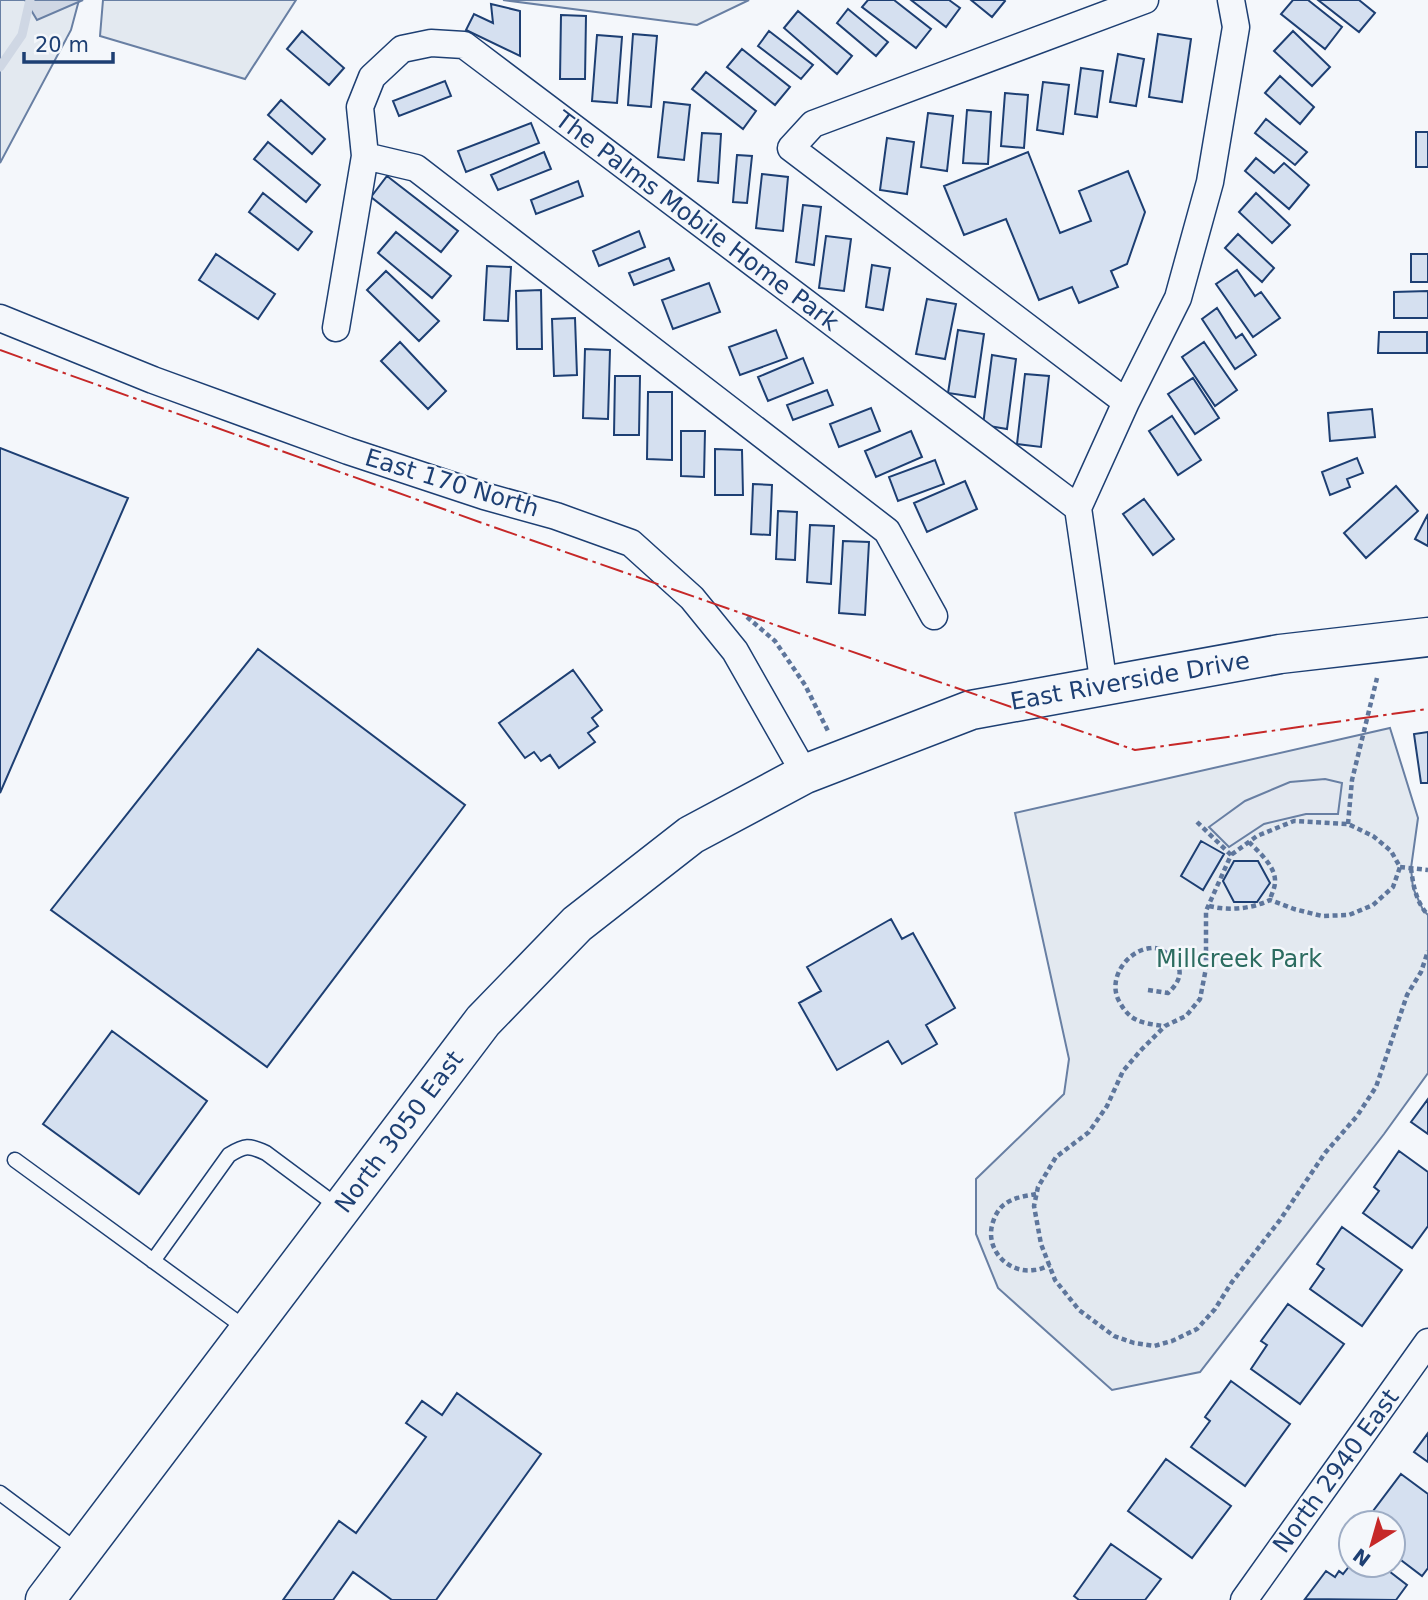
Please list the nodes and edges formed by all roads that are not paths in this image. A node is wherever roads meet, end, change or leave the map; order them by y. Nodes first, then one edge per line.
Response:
1 (1145, 0) edge
2 (1231, 0) edge
3 (365, 156) junction
4 (0, 318) edge
5 (336, 328) dead end
6 (1126, 402) junction
7 (1077, 508) junction
8 (934, 616) dead end
9 (1428, 637) edge
10 (1104, 686) junction
11 (841, 761) joint
12 (805, 774) junction
13 (15, 1160) dead end
14 (342, 1208) junction
15 (153, 1261) junction
16 (249, 1331) junction
17 (1428, 1342) edge
18 (0, 1493) edge
19 (80, 1553) junction
20 (45, 1600) edge
21 (1244, 1600) edge

1 - 6 street
2 - 6 street
3 - 5 street, The Palms Mobile Home Park
3 - 7 street, The Palms Mobile Home Park
3 - 8 street
4 - 12 street, East 170 North
6 - 7 street
7 - 10 street
9 - 10 main road, East Riverside Drive
10 - 11 main road, East Riverside Drive
11 - 12 main road, North 3050 East
12 - 14 main road, North 3050 East
13 - 15 lane
14 - 15 lane
14 - 16 main road, North 3050 East
15 - 16 lane
16 - 19 main road, North 3050 East
17 - 21 street, North 2940 East
18 - 19 lane
19 - 20 main road, North 3050 East

